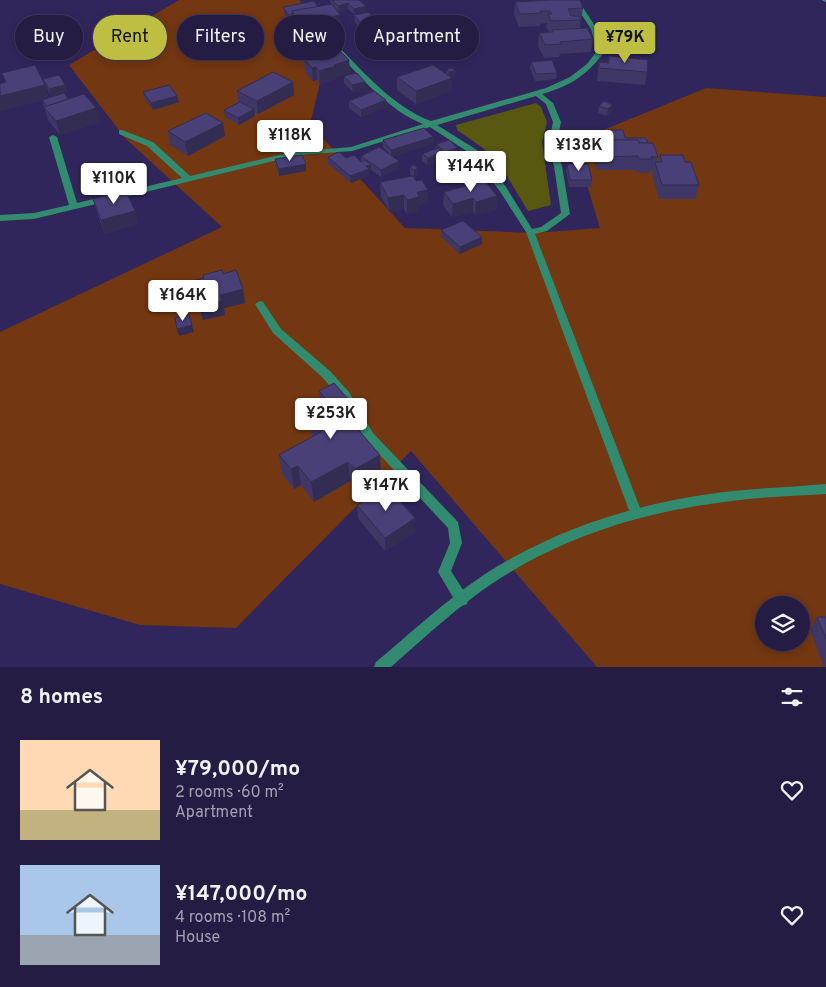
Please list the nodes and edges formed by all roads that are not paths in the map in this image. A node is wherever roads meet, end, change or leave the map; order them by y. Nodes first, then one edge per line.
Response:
1 (575, 0) edge
2 (345, 56) edge
3 (536, 93) junction
4 (431, 124) junction
5 (122, 132) dead end
6 (53, 137) dead end
7 (265, 138) dead end
8 (292, 155) junction
9 (189, 180) junction
10 (74, 207) junction
11 (0, 218) edge
12 (530, 232) junction
13 (260, 304) dead end
14 (826, 489) edge
15 (636, 513) junction
16 (462, 600) junction
17 (381, 667) edge

1 - 3 street
2 - 4 street
3 - 4 street
3 - 12 street
4 - 8 street
4 - 12 street
5 - 9 street
6 - 10 street
7 - 8 street
8 - 9 street
9 - 10 street
10 - 11 street
12 - 15 street
13 - 16 street
14 - 15 street
15 - 16 street
16 - 17 street

